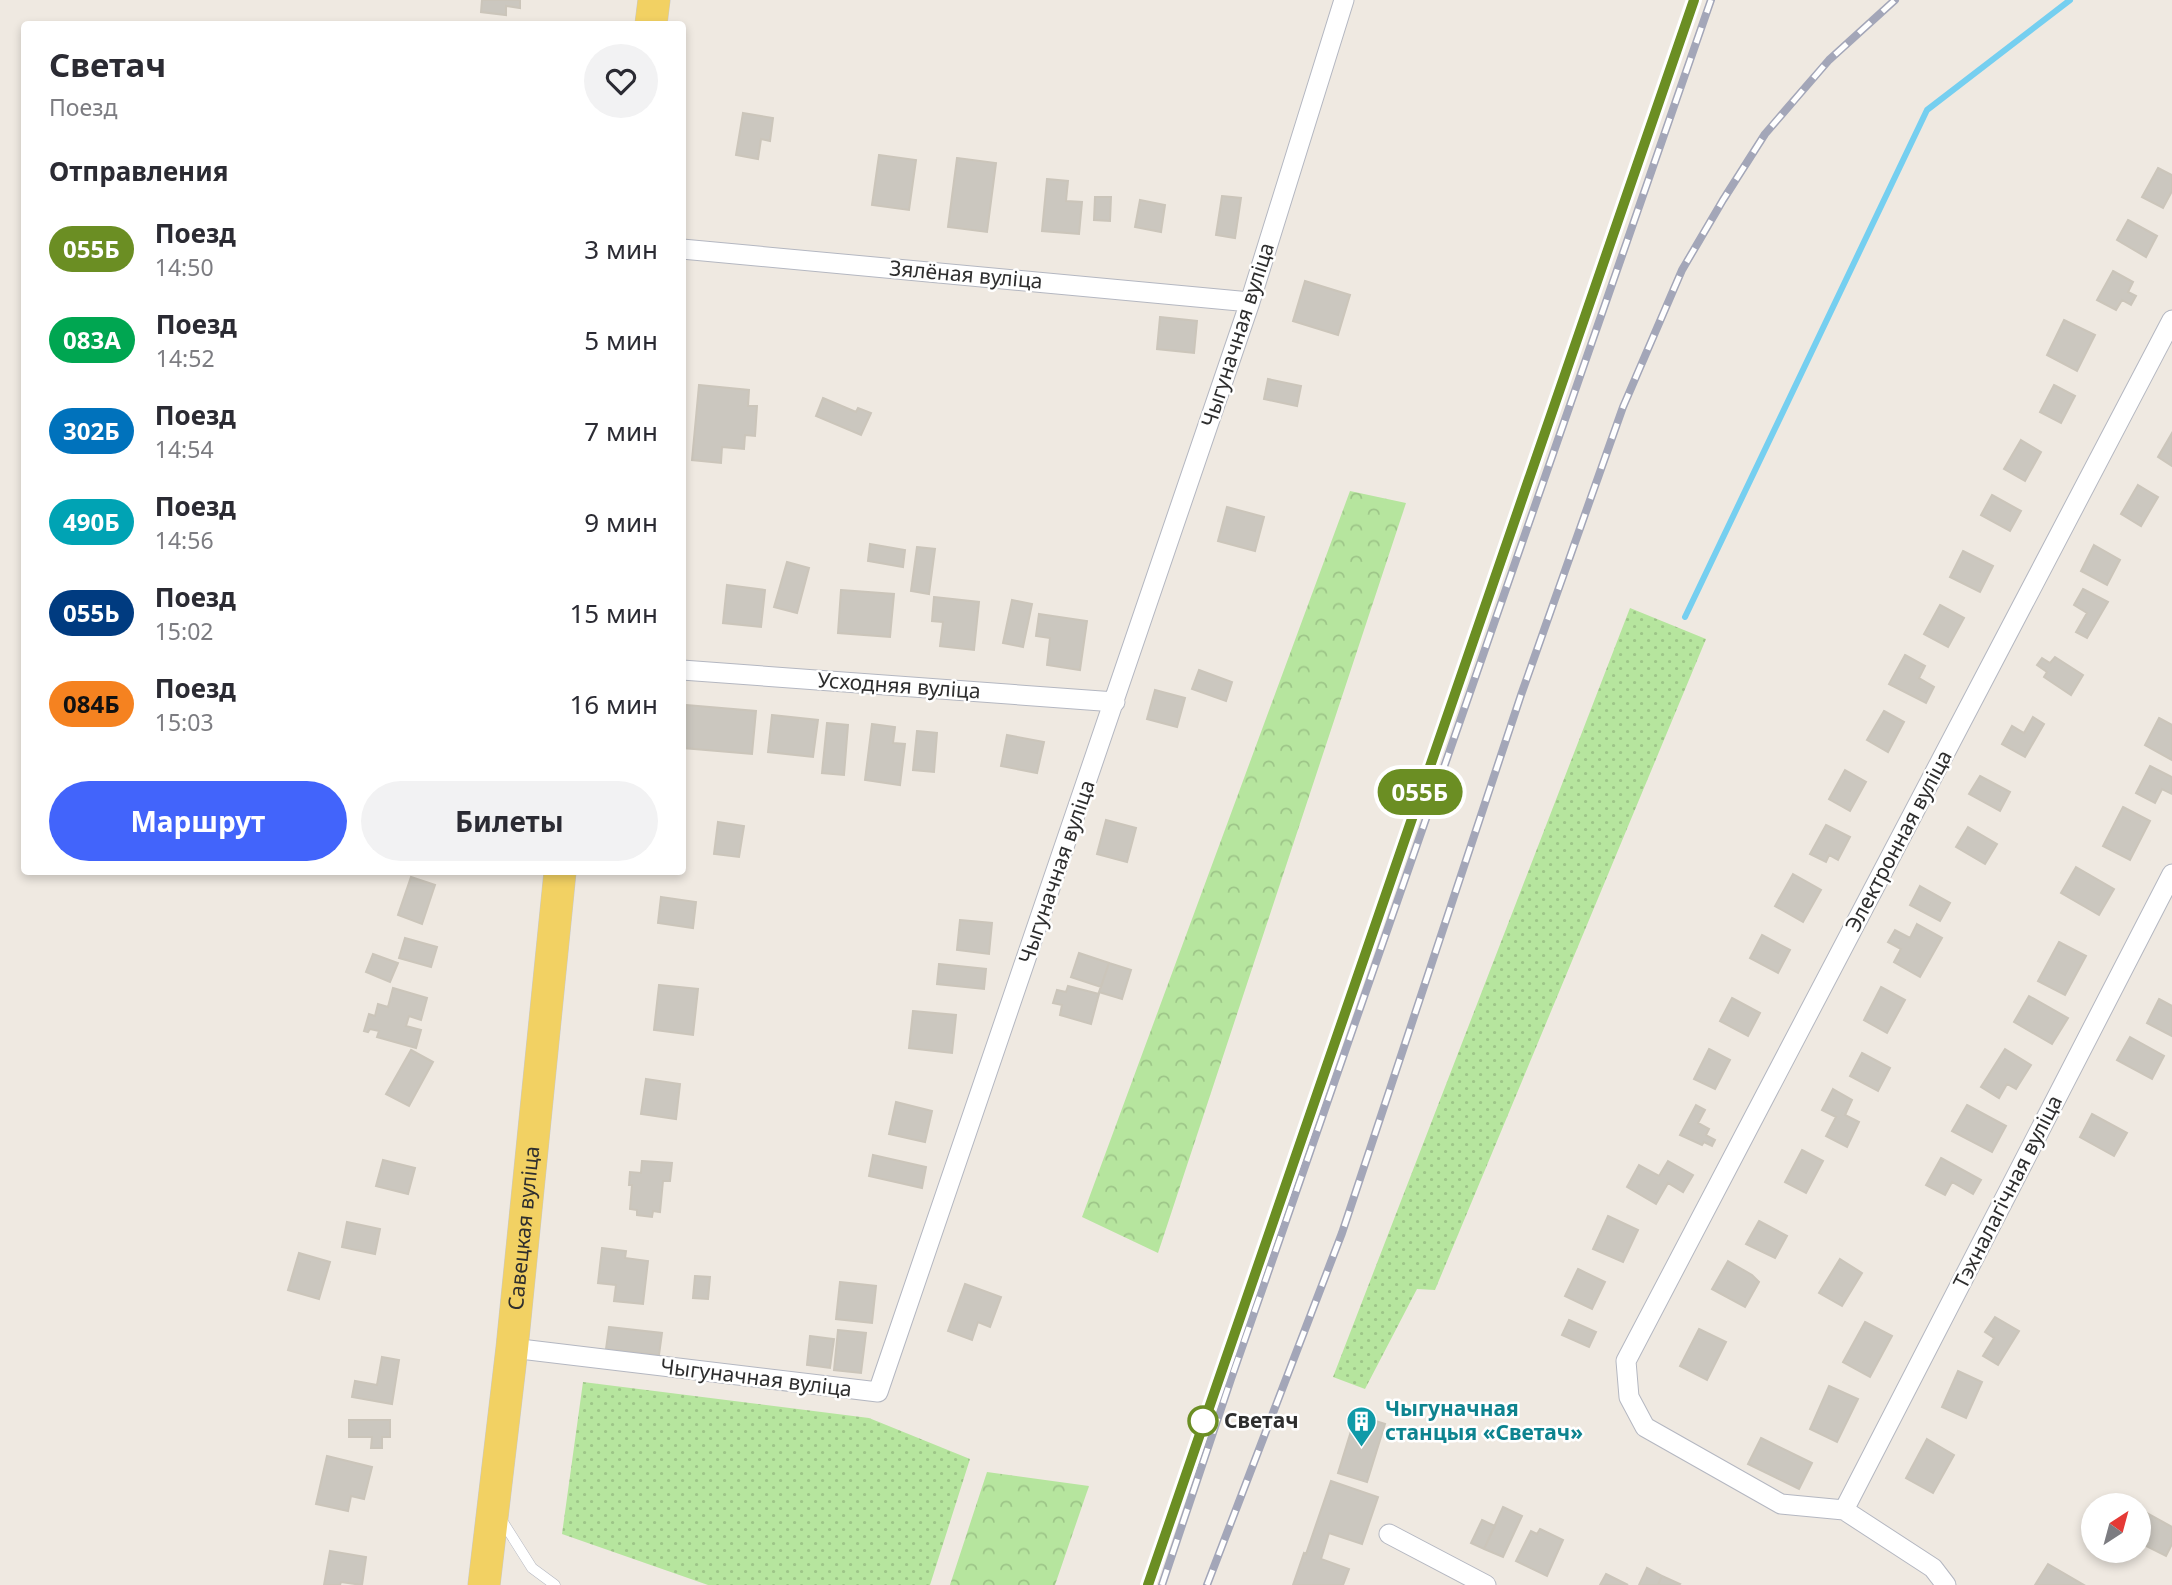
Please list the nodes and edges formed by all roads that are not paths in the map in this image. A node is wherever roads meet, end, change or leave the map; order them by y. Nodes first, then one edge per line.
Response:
1 (654, 0) edge
2 (1344, 0) edge
3 (651, 21) edge
4 (686, 249) edge
5 (1250, 302) junction
6 (2172, 320) edge
7 (686, 670) edge
8 (1115, 702) junction
9 (2172, 874) edge
10 (560, 875) edge
11 (512, 1348) junction
12 (493, 1505) junction
13 (1844, 1510) junction
14 (1389, 1534) dead end
15 (484, 1585) edge
16 (555, 1585) edge
17 (1486, 1585) edge
18 (1946, 1585) edge

1 - 3 main road
2 - 5 street, Чыгуначная вуліца
4 - 5 street, Зялёная вуліца
5 - 8 street, Чыгуначная вуліца
6 - 13 street, Электронная вуліца
7 - 8 street, Усходняя вуліца
8 - 11 street, Чыгуначная вуліца
9 - 13 street, Тэхналагічная вуліца
10 - 11 main road, Савецкая вуліца
11 - 12 main road, Савецкая вуліца
12 - 15 main road, Савецкая вуліца
12 - 16 lane
13 - 18 street
14 - 17 street

